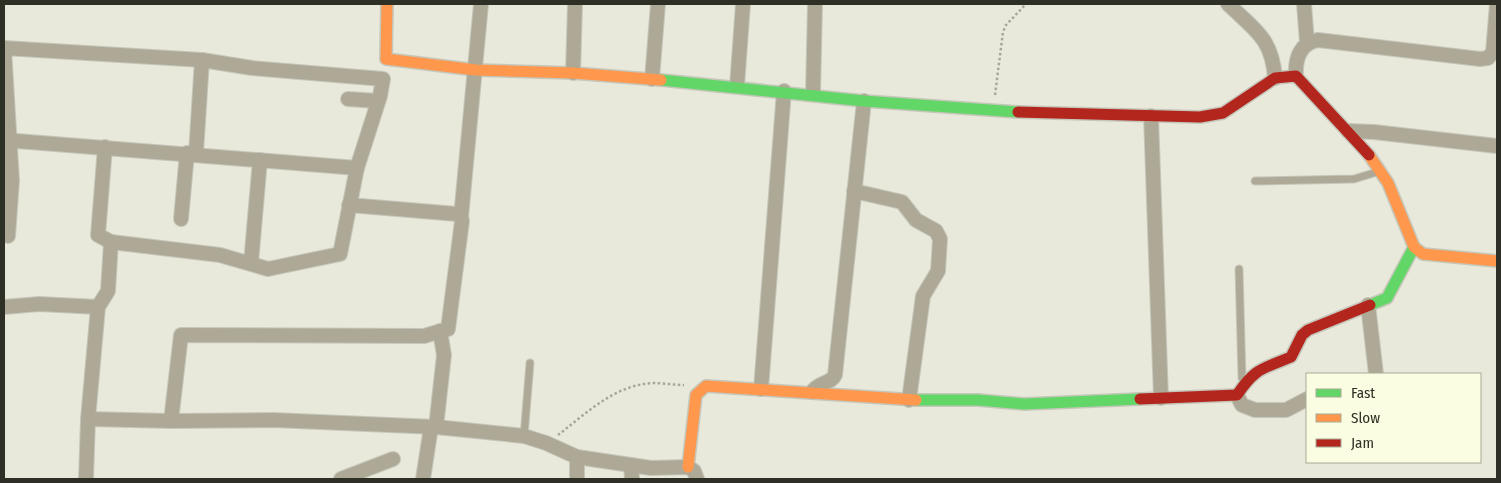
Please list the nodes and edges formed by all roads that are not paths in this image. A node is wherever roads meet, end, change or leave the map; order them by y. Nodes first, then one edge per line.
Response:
1 (387, 4) edge
2 (481, 4) edge
3 (575, 4) edge
4 (658, 4) edge
5 (742, 4) edge
6 (815, 4) edge
7 (1228, 4) edge
8 (1304, 4) edge
9 (1496, 4) edge
10 (1307, 42) junction
11 (4, 48) edge
12 (386, 59) junction
13 (202, 60) junction
14 (476, 70) junction
15 (573, 73) junction
16 (1296, 76) junction
17 (1275, 78) junction
18 (383, 79) junction
19 (652, 79) junction
20 (737, 86) junction
21 (784, 91) junction
22 (813, 94) junction
23 (348, 99) dead end
24 (378, 101) junction
25 (864, 101) junction
26 (1151, 116) junction
27 (1348, 131) junction
28 (6, 140) edge
29 (1497, 146) edge
30 (104, 147) junction
31 (191, 153) junction
32 (260, 160) junction
33 (358, 168) junction
34 (1380, 170) junction
35 (8, 181) edge
36 (1255, 181) dead end
37 (854, 191) junction
38 (350, 205) junction
39 (461, 217) junction
40 (181, 219) dead end
41 (8, 236) dead end
42 (112, 242) junction
43 (1414, 247) junction
44 (1497, 261) edge
45 (250, 264) junction
46 (1239, 268) dead end
47 (1368, 305) junction
48 (4, 307) edge
49 (98, 308) junction
50 (440, 331) junction
51 (530, 363) dead end
52 (1376, 373) edge
53 (761, 389) junction
54 (812, 392) junction
55 (1240, 392) junction
56 (1161, 398) junction
57 (909, 400) junction
58 (1306, 400) edge
59 (88, 419) junction
60 (171, 421) junction
61 (434, 427) junction
62 (524, 436) junction
63 (577, 457) junction
64 (394, 459) dead end
65 (688, 467) junction
66 (632, 472) edge
67 (86, 479) edge
68 (341, 479) edge
69 (423, 479) edge
70 (577, 479) edge
71 (697, 479) edge

1 - 12 main road
2 - 14 street
3 - 15 street
4 - 19 street
5 - 20 street
6 - 22 street
7 - 17 street
8 - 10 street
9 - 10 street
10 - 16 street
11 - 13 street
11 - 28 street
12 - 14 main road
12 - 18 street
13 - 18 street
13 - 31 street
14 - 15 main road
14 - 39 street
15 - 19 main road
16 - 17 main road
16 - 27 main road
17 - 26 main road
18 - 24 street
19 - 20 main road
20 - 21 main road
21 - 22 main road
21 - 53 street
22 - 25 main road
23 - 24 street
24 - 33 street
25 - 26 main road
25 - 37 street
26 - 56 street
27 - 29 street
27 - 34 main road
28 - 30 street
28 - 35 street
30 - 31 street
30 - 42 street
31 - 32 street
31 - 40 street
32 - 33 street
32 - 45 street
33 - 38 street
34 - 36 lane
34 - 43 main road
35 - 41 street
37 - 54 street
37 - 57 street
38 - 39 street
38 - 45 street
39 - 50 street
42 - 45 street
42 - 49 street
43 - 44 main road
43 - 47 main road
46 - 55 lane
47 - 52 street
47 - 55 main road
48 - 49 street
49 - 59 street
50 - 60 street
50 - 61 street
51 - 62 lane
53 - 54 main road
53 - 65 main road
54 - 57 main road
55 - 56 main road
55 - 58 street
56 - 57 main road
59 - 60 street
59 - 67 street
60 - 61 street
61 - 62 street
61 - 69 street
62 - 63 street
63 - 66 street
63 - 70 street
64 - 68 street
65 - 66 street
65 - 71 street

